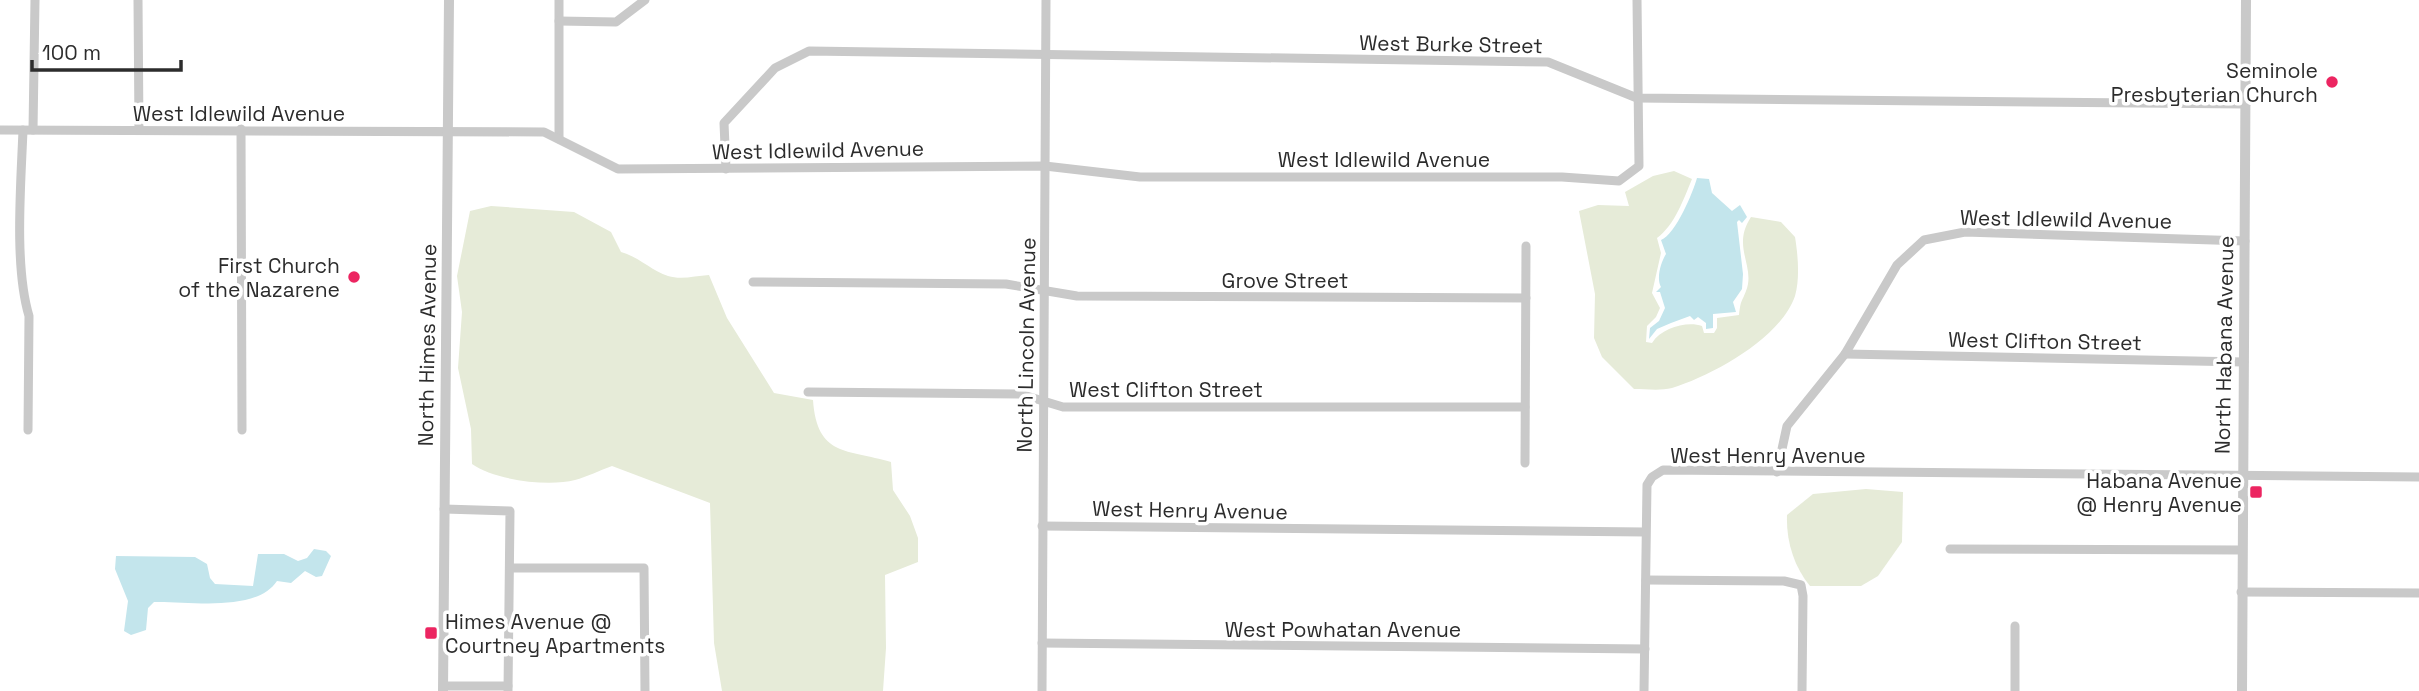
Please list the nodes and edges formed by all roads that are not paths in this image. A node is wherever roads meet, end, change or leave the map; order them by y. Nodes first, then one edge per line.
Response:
1 (35, 0) edge
2 (138, 0) edge
3 (449, 0) edge
4 (559, 0) edge
5 (645, 0) edge
6 (1046, 0) edge
7 (1637, 0) edge
8 (2246, 0) edge
9 (559, 21) junction
10 (1045, 54) junction
11 (1637, 98) junction
12 (2246, 104) junction
13 (241, 128) junction
14 (0, 130) edge
15 (28, 130) junction
16 (139, 130) junction
17 (448, 131) junction
18 (559, 139) junction
19 (1045, 166) junction
20 (726, 169) junction
21 (2245, 241) junction
22 (1525, 246) dead end
23 (753, 282) dead end
24 (1045, 290) junction
25 (1526, 298) junction
26 (1845, 354) junction
27 (2244, 362) junction
28 (808, 392) dead end
29 (1044, 402) junction
30 (1525, 407) junction
31 (28, 430) dead end
32 (242, 430) dead end
33 (1525, 463) dead end
34 (1777, 472) junction
35 (2242, 475) junction
36 (2419, 477) edge
37 (444, 509) junction
38 (1042, 526) junction
39 (1645, 532) junction
40 (1950, 549) dead end
41 (2242, 550) junction
42 (511, 568) junction
43 (1646, 580) junction
44 (2241, 592) junction
45 (2419, 593) edge
46 (2015, 626) dead end
47 (1042, 643) junction
48 (1645, 649) junction
49 (645, 687) edge
50 (443, 689) edge
51 (508, 689) edge
52 (1042, 691) edge
53 (1644, 691) edge
54 (1802, 691) edge
55 (2015, 691) edge
56 (2242, 691) edge

1 - 15 street
2 - 16 street
3 - 17 street, North Himes Avenue
4 - 9 street
5 - 9 street
6 - 10 street, North Lincoln Avenue
7 - 11 street
8 - 12 street, North Habana Avenue
9 - 18 street
10 - 11 street, West Burke Street
10 - 19 street, North Lincoln Avenue
10 - 20 street, West Burke Street
11 - 12 street, West Burke Street
11 - 19 street, West Idlewild Avenue
12 - 21 street, North Habana Avenue
13 - 16 street, West Idlewild Avenue
13 - 17 street, West Idlewild Avenue
13 - 32 street
14 - 15 street, West Idlewild Avenue
15 - 16 street, West Idlewild Avenue
15 - 31 street
17 - 18 street, West Idlewild Avenue
17 - 37 street, North Himes Avenue
18 - 20 street, West Idlewild Avenue
19 - 20 street, West Idlewild Avenue
19 - 24 street, North Lincoln Avenue
21 - 26 street, West Idlewild Avenue
21 - 27 street, North Habana Avenue
22 - 25 street
23 - 24 street, Grove Street
24 - 25 street, Grove Street
24 - 29 street, North Lincoln Avenue
25 - 30 street
26 - 27 street, West Clifton Street
26 - 34 street, West Idlewild Avenue
27 - 35 street, North Habana Avenue
28 - 29 street, West Clifton Street
29 - 30 street, West Clifton Street
29 - 38 street, North Lincoln Avenue
30 - 33 street
34 - 35 street, West Henry Avenue
34 - 39 street, West Henry Avenue
35 - 36 street, West Henry Avenue
35 - 41 street, North Habana Avenue
37 - 42 street
37 - 50 street, North Himes Avenue
38 - 39 street, West Henry Avenue
38 - 47 street, North Lincoln Avenue
39 - 43 street
40 - 41 street
41 - 44 street, North Habana Avenue
42 - 49 street
42 - 51 street
43 - 48 street
43 - 54 street
44 - 45 street
44 - 56 street, North Habana Avenue
46 - 55 street
47 - 48 street, West Powhatan Avenue
47 - 52 street, North Lincoln Avenue
48 - 53 street
50 - 51 street

